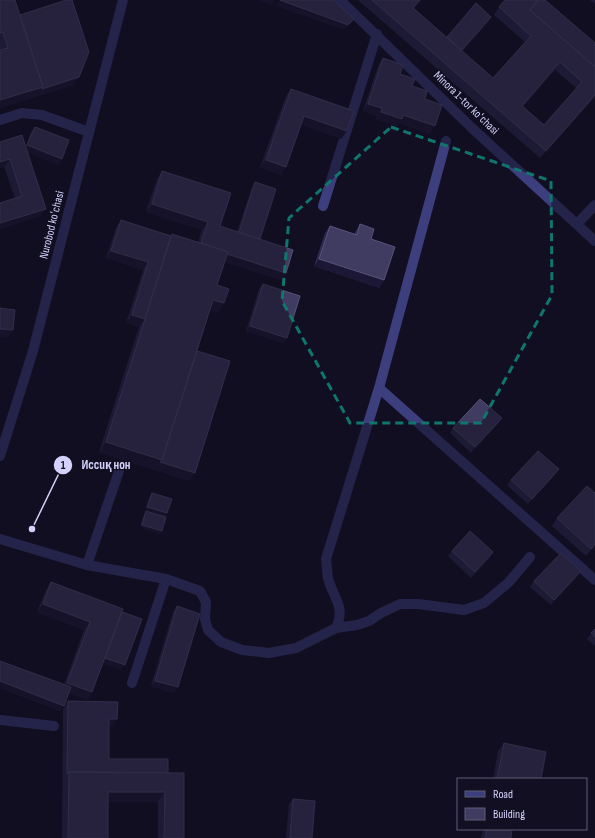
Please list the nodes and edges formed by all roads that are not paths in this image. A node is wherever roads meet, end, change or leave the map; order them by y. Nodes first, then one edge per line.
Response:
1 (123, 0) edge
2 (340, 0) edge
3 (377, 34) junction
4 (0, 120) edge
5 (89, 132) junction
6 (446, 141) dead end
7 (595, 205) edge
8 (323, 206) dead end
9 (577, 224) junction
10 (595, 241) edge
11 (379, 388) junction
12 (0, 456) edge
13 (119, 471) dead end
14 (0, 539) edge
15 (530, 557) dead end
16 (87, 565) junction
17 (166, 579) junction
18 (595, 580) edge
19 (336, 628) junction
20 (132, 683) dead end
21 (0, 720) edge
22 (54, 726) dead end

1 - 5 street, Nurobod koʻchasi
2 - 3 street, Minora 1-tor koʻchasi
3 - 8 street
3 - 9 street, Minora 1-tor koʻchasi
4 - 5 street
5 - 12 street, Nurobod koʻchasi
6 - 11 street
7 - 9 street
9 - 10 street, Minora 1-tor koʻchasi
11 - 18 street
11 - 19 street
13 - 16 street
14 - 16 street
15 - 19 street
16 - 17 street
17 - 19 street
17 - 20 street
21 - 22 street

